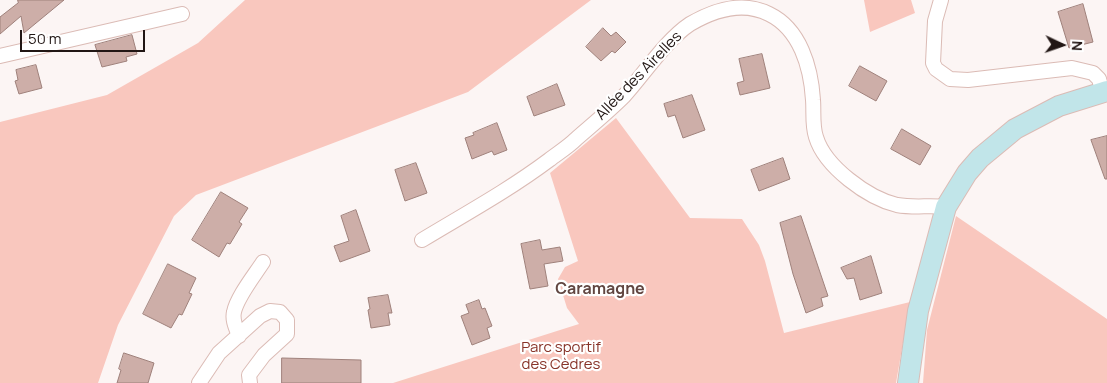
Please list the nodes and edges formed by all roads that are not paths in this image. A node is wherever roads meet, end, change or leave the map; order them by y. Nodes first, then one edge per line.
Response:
1 (941, 0) edge
2 (182, 14) dead end
3 (0, 56) edge
4 (1102, 93) edge
5 (946, 207) junction
6 (422, 240) dead end
7 (263, 262) dead end
8 (239, 336) junction
9 (199, 383) edge
10 (250, 383) edge
11 (908, 383) edge

1 - 4 street
2 - 3 street
4 - 5 street
5 - 6 street, Allée des Airelles
5 - 11 street
7 - 8 street
8 - 9 street
8 - 10 street

